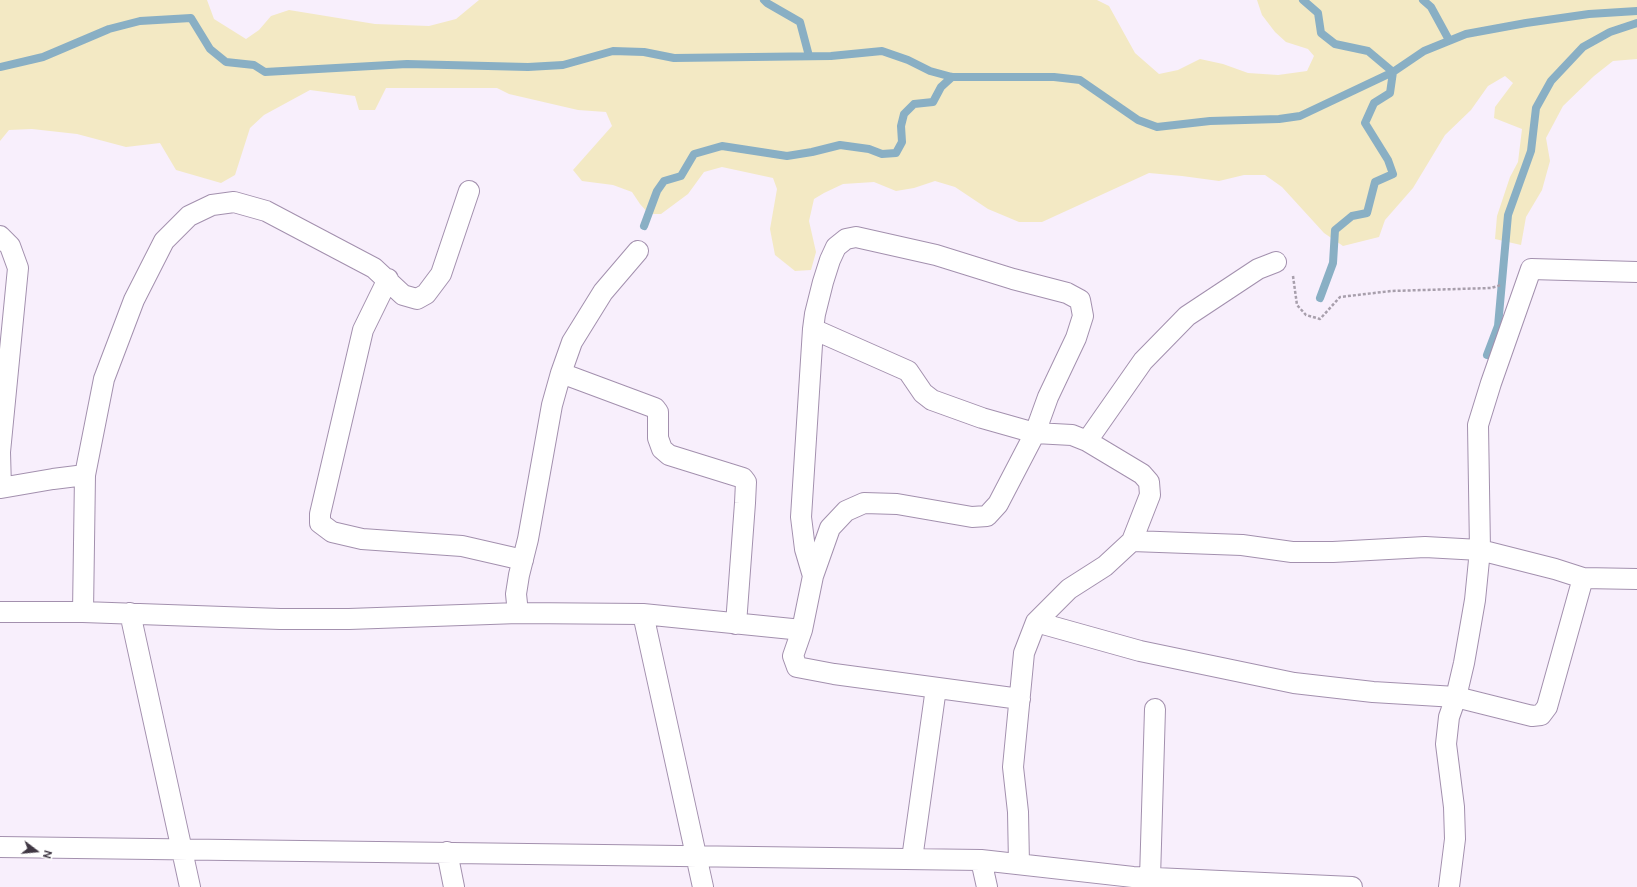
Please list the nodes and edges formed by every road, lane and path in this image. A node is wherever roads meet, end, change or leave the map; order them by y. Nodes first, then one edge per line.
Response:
1 (469, 191) dead end
2 (0, 236) edge
3 (638, 251) dead end
4 (1276, 262) joint
5 (1532, 269) junction
6 (1637, 272) edge
7 (388, 280) junction
8 (814, 328) junction
9 (562, 373) junction
10 (1035, 433) junction
11 (1087, 441) junction
12 (85, 475) junction
13 (0, 488) edge
14 (1132, 541) junction
15 (1480, 550) junction
16 (523, 560) junction
17 (813, 576) junction
18 (1583, 578) junction
19 (1637, 579) edge
20 (0, 612) edge
21 (82, 612) junction
22 (130, 613) junction
23 (518, 613) junction
24 (643, 614) junction
25 (1036, 622) junction
26 (736, 624) junction
27 (802, 630) junction
28 (936, 688) junction
29 (1456, 697) junction
30 (1020, 699) junction
31 (1155, 709) dead end
32 (0, 847) edge
33 (181, 849) junction
34 (447, 852) junction
35 (697, 856) junction
36 (912, 859) junction
37 (981, 860) junction
38 (1019, 864) junction
39 (1150, 878) junction
40 (190, 887) edge
41 (454, 887) edge
42 (703, 887) edge
43 (987, 887) edge
44 (1352, 887) edge
45 (1449, 887) edge

1 - 7 street
2 - 13 street
3 - 9 street
4 - 5 path
4 - 11 street
5 - 6 street
5 - 15 street
7 - 12 street
7 - 16 street
8 - 10 street
8 - 10 street
8 - 17 street
9 - 16 street
9 - 26 street
10 - 11 street
10 - 17 street
11 - 14 street
12 - 13 street
12 - 21 street
14 - 15 street
14 - 25 street
15 - 18 street
15 - 29 street
16 - 23 street
17 - 27 street
18 - 19 street
18 - 29 street
20 - 21 street
21 - 22 street
22 - 23 street
22 - 33 street
23 - 24 street
24 - 26 street
24 - 35 street
25 - 29 street
25 - 30 street
26 - 27 street
27 - 28 street
28 - 30 street
28 - 36 street
29 - 45 street
30 - 38 street
31 - 39 street
32 - 33 street
33 - 34 street
33 - 40 street
34 - 35 street
34 - 41 street
35 - 36 street
35 - 42 street
36 - 37 street
37 - 38 street
37 - 43 street
38 - 39 street
39 - 44 street

